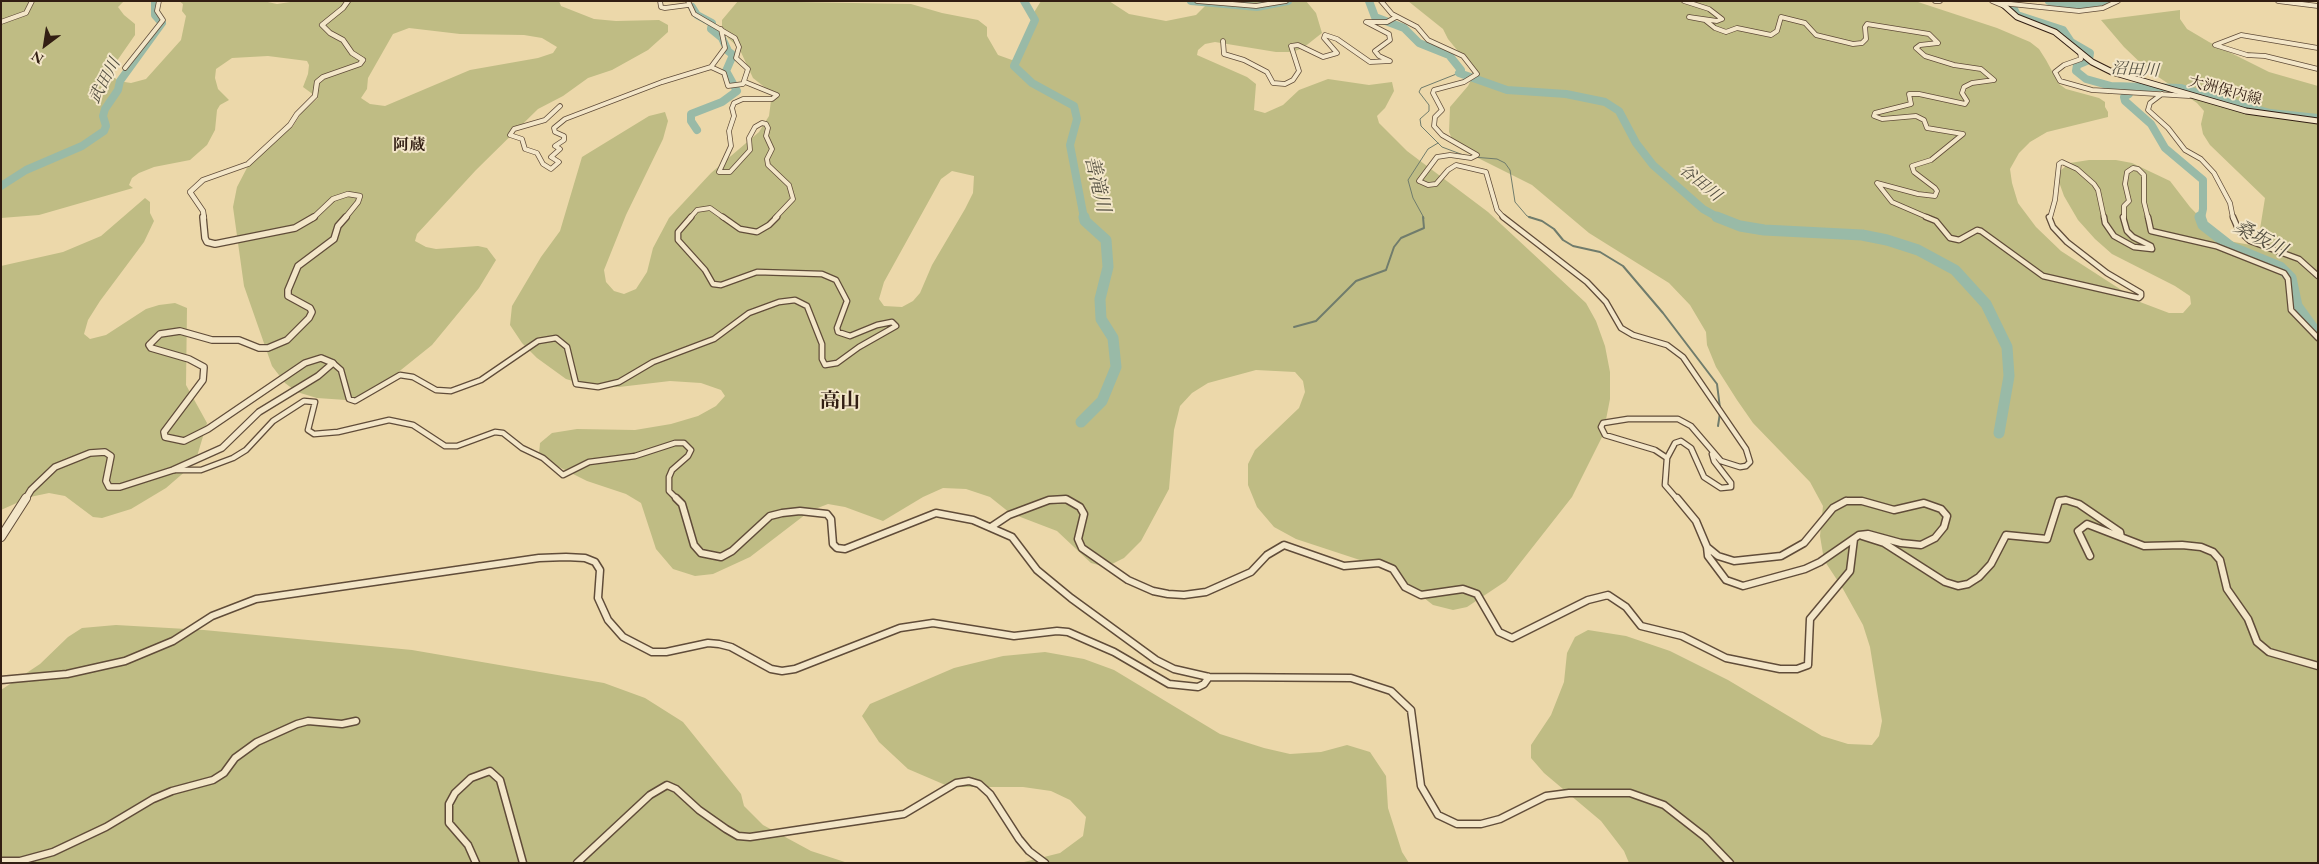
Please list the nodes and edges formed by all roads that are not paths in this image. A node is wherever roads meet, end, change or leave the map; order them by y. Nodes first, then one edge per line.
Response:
1 (32, 1) edge
2 (159, 1) edge
3 (348, 1) edge
4 (660, 1) edge
5 (1197, 1) edge
6 (1286, 1) edge
7 (1381, 1) edge
8 (1684, 1) edge
9 (1935, 1) edge
10 (1940, 1) edge
11 (1992, 1) edge
12 (2118, 1) edge
13 (2278, 1) edge
14 (688, 3) edge
15 (2003, 3) edge
16 (2318, 6) edge
17 (1396, 17) junction
18 (1, 22) edge
19 (721, 29) junction
20 (1223, 41) dead end
21 (2318, 48) edge
22 (2080, 52) junction
23 (711, 67) junction
24 (125, 68) dead end
25 (2318, 69) edge
26 (744, 82) junction
27 (2162, 94) junction
28 (2199, 97) junction
29 (560, 106) dead end
30 (2318, 121) edge
31 (2318, 276) edge
32 (2318, 338) edge
33 (333, 363) junction
34 (1712, 452) junction
35 (1667, 458) junction
36 (173, 470) junction
37 (992, 527) junction
38 (1, 537) edge
39 (1857, 537) junction
40 (2121, 537) junction
41 (1707, 547) junction
42 (2090, 556) dead end
43 (2318, 666) edge
44 (1209, 677) junction
45 (1, 680) edge
46 (356, 721) dead end
47 (1, 862) edge
48 (476, 863) edge
49 (523, 863) edge
50 (577, 863) edge
51 (1045, 863) edge
52 (1730, 863) edge

1 - 18 street
2 - 24 street
3 - 33 street
4 - 14 street
5 - 6 street
7 - 17 street
8 - 32 street
9 - 10 street
11 - 15 street
12 - 15 street
13 - 16 street
14 - 19 street
15 - 22 main road, 大洲保内線
17 - 20 street
17 - 34 street
19 - 23 street
19 - 26 street
21 - 25 street
22 - 27 street
22 - 28 main road, 大洲保内線
23 - 26 street
23 - 29 street
26 - 33 street
27 - 28 street
27 - 31 street
28 - 30 main road, 大洲保内線
33 - 36 street
34 - 35 street
34 - 35 street
35 - 41 street
36 - 37 street
36 - 38 street
37 - 39 street
37 - 44 street
39 - 40 street
39 - 41 street
39 - 41 street
40 - 42 street
40 - 43 street
44 - 45 street
44 - 52 street
46 - 47 street
48 - 49 street
50 - 51 street

